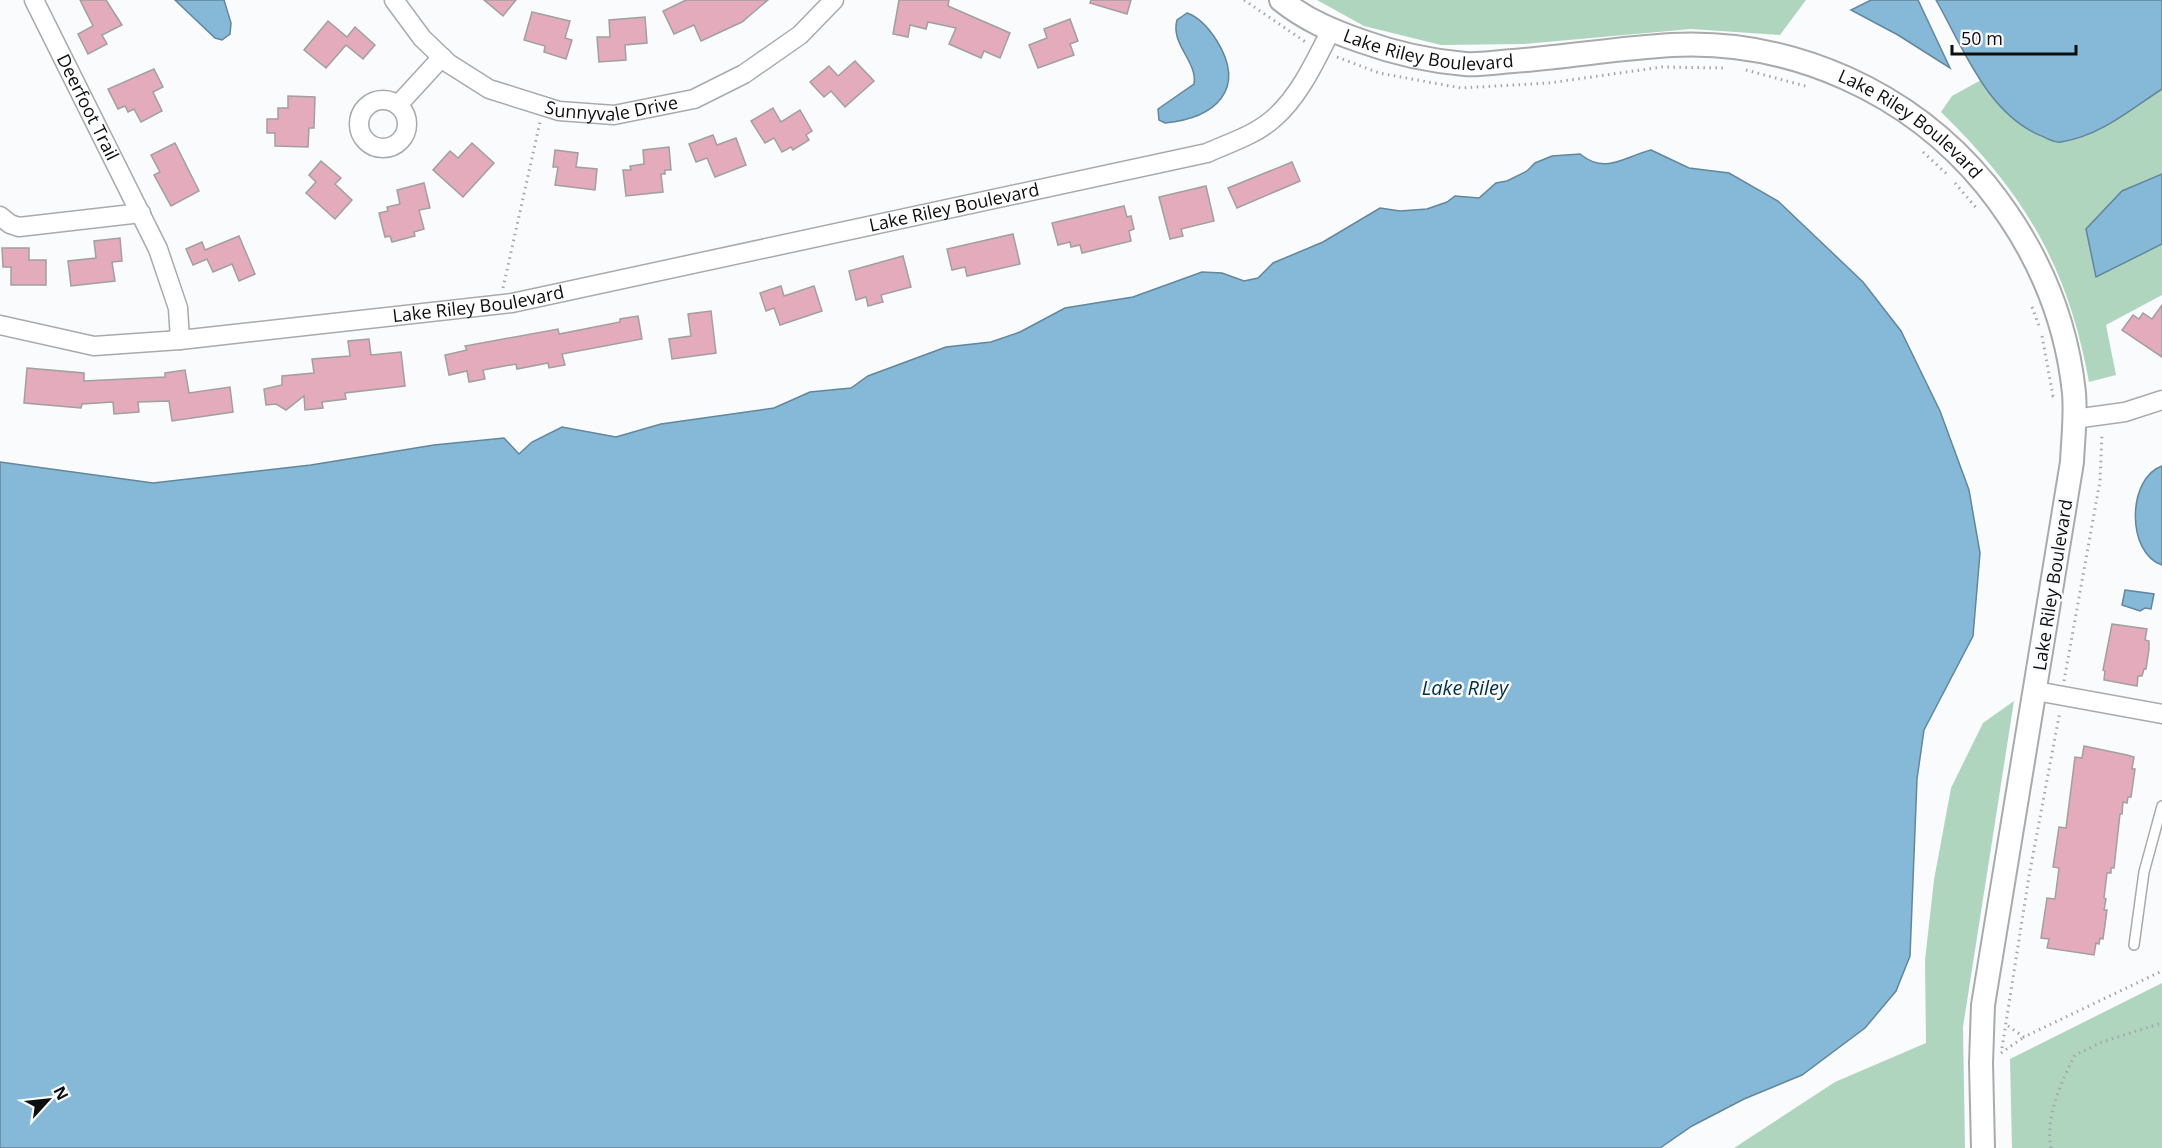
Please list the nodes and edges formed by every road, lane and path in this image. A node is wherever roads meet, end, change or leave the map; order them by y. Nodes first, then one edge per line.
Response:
1 (34, 0) edge
2 (394, 0) edge
3 (834, 0) edge
4 (1244, 0) edge
5 (1281, 0) edge
6 (1326, 40) junction
7 (442, 57) junction
8 (1727, 68) dead end
9 (1736, 68) dead end
10 (1814, 88) dead end
11 (398, 105) dead end
12 (544, 106) junction
13 (1919, 148) dead end
14 (141, 213) junction
15 (0, 216) edge
16 (1983, 216) dead end
17 (2031, 303) dead end
18 (499, 304) junction
19 (0, 326) edge
20 (180, 340) junction
21 (2074, 395) junction
22 (2162, 400) edge
23 (2100, 417) junction
24 (2074, 419) junction
25 (2036, 691) junction
26 (2061, 697) junction
27 (2162, 713) edge
28 (2162, 809) edge
29 (2134, 945) dead end
30 (2162, 971) edge
31 (2162, 1023) edge
32 (2007, 1026) junction
33 (2024, 1037) junction
34 (1994, 1060) junction
35 (1983, 1148) edge
36 (2051, 1148) edge

1 - 14 street, Deerfoot Trail
2 - 7 street, Sunnyvale Drive
3 - 12 street, Sunnyvale Drive
4 - 6 path
5 - 6 street
6 - 8 path
6 - 18 street, Lake Riley Boulevard
6 - 21 street, Lake Riley Boulevard
7 - 11 street
7 - 12 street, Sunnyvale Drive
9 - 10 path
12 - 18 path
13 - 16 path
14 - 15 street
14 - 20 street, Deerfoot Trail
17 - 21 path
18 - 20 street, Lake Riley Boulevard
19 - 20 street, Lake Riley Boulevard
21 - 24 street, Lake Riley Boulevard
22 - 23 street
23 - 24 street
23 - 26 path
24 - 25 street, Lake Riley Boulevard
25 - 26 street
25 - 34 street, Lake Riley Boulevard
26 - 27 street
26 - 32 path
28 - 29 lane
30 - 33 path
31 - 36 path
32 - 33 path
32 - 34 path
33 - 34 path
34 - 35 street, Lake Riley Boulevard

